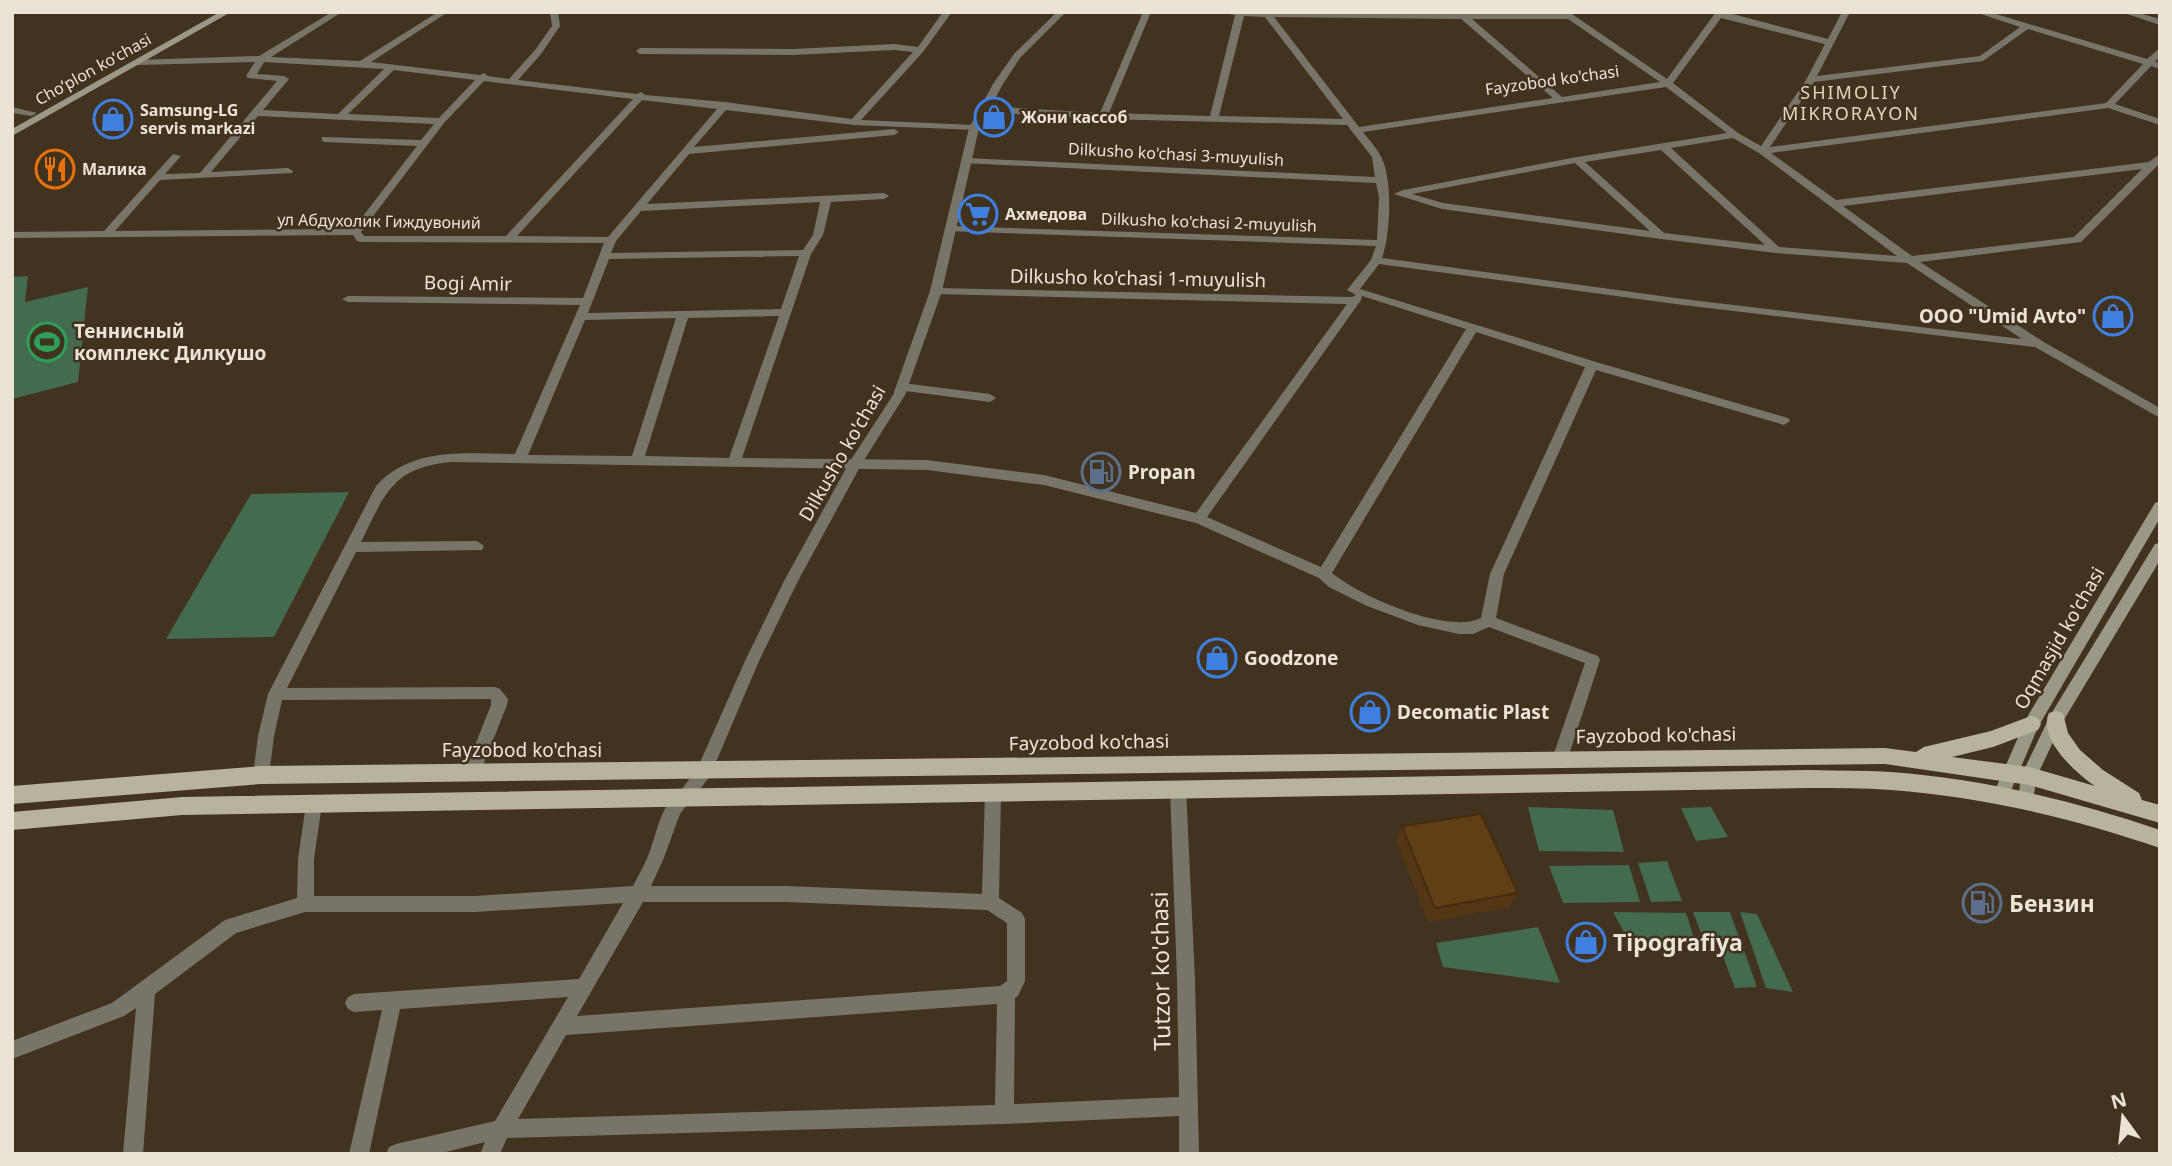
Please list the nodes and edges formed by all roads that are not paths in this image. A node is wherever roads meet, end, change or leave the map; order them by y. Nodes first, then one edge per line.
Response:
1 (216, 12) edge
2 (227, 12) edge
3 (338, 12) edge
4 (444, 12) edge
5 (554, 12) edge
6 (948, 12) edge
7 (1062, 12) edge
8 (1147, 12) edge
9 (1224, 12) edge
10 (1846, 12) edge
11 (1979, 12) edge
12 (2125, 12) edge
13 (1240, 13) edge
14 (1267, 14) junction
15 (1720, 14) edge
16 (1565, 15) edge
17 (1464, 17) junction
18 (2160, 22) edge
19 (2026, 27) junction
20 (1830, 42) junction
21 (920, 50) junction
22 (640, 51) dead end
23 (2160, 51) edge
24 (261, 59) junction
25 (138, 62) junction
26 (2148, 62) junction
27 (362, 64) junction
28 (2160, 66) edge
29 (392, 67) junction
30 (484, 76) junction
31 (513, 80) junction
32 (1811, 80) junction
33 (1668, 84) junction
34 (641, 95) junction
35 (1560, 100) junction
36 (724, 105) junction
37 (2109, 105) junction
38 (984, 109) junction
39 (12, 110) edge
40 (32, 113) junction
41 (258, 113) junction
42 (342, 115) junction
43 (1103, 116) junction
44 (1214, 118) junction
45 (441, 121) junction
46 (2160, 121) edge
47 (854, 122) junction
48 (1350, 122) junction
49 (12, 125) edge
50 (936, 128) junction
51 (974, 128) junction
52 (1359, 130) junction
53 (12, 133) edge
54 (1735, 135) junction
55 (325, 139) dead end
56 (423, 143) junction
57 (1662, 146) junction
58 (686, 151) junction
59 (1762, 151) junction
60 (176, 156) dead end
61 (2160, 157) edge
62 (1577, 160) junction
63 (967, 161) junction
64 (2150, 165) junction
65 (288, 171) dead end
66 (203, 176) junction
67 (157, 177) junction
68 (1383, 180) junction
69 (1399, 194) junction
70 (884, 196) dead end
71 (1384, 197) junction
72 (826, 199) junction
73 (1832, 204) junction
74 (636, 208) junction
75 (951, 229) junction
76 (356, 232) junction
77 (12, 235) edge
78 (106, 235) junction
79 (1661, 236) junction
80 (509, 239) junction
81 (611, 240) junction
82 (1382, 243) junction
83 (1776, 250) junction
84 (806, 253) junction
85 (605, 256) junction
86 (1376, 260) junction
87 (1910, 260) junction
88 (936, 290) junction
89 (1357, 297) junction
90 (348, 299) dead end
91 (587, 302) junction
92 (784, 312) junction
93 (683, 315) junction
94 (581, 317) junction
95 (1474, 327) junction
96 (2038, 344) junction
97 (1592, 365) junction
98 (902, 387) junction
99 (990, 398) dead end
100 (2160, 414) edge
101 (1784, 421) dead end
102 (519, 460) junction
103 (637, 461) junction
104 (734, 461) junction
105 (855, 463) junction
106 (2160, 506) edge
107 (1199, 519) junction
108 (350, 547) junction
109 (477, 547) dead end
110 (2160, 548) edge
111 (1324, 575) junction
112 (1488, 621) junction
113 (276, 695) junction
114 (2056, 719) junction
115 (2031, 724) junction
116 (1912, 758) junction
117 (1560, 759) junction
118 (704, 771) junction
119 (472, 773) junction
120 (261, 775) junction
121 (2019, 775) junction
122 (1178, 788) junction
123 (993, 792) junction
124 (12, 795) edge
125 (2001, 795) junction
126 (685, 796) junction
127 (2026, 800) junction
128 (314, 804) junction
129 (2155, 812) edge
130 (12, 821) edge
131 (2160, 838) edge
132 (638, 894) junction
133 (990, 902) junction
134 (305, 904) junction
135 (583, 987) junction
136 (146, 991) junction
137 (1006, 993) junction
138 (393, 1000) junction
139 (354, 1003) dead end
140 (561, 1026) junction
141 (12, 1050) edge
142 (1186, 1106) junction
143 (1004, 1114) junction
144 (501, 1129) junction
145 (133, 1154) edge
146 (359, 1154) edge
147 (396, 1154) edge
148 (490, 1154) edge
149 (1189, 1154) edge

1 - 40 main road, Choʻplon koʻchasi
2 - 25 main road, Choʻplon koʻchasi
3 - 24 street
4 - 27 street
5 - 31 street
6 - 21 street
7 - 38 street, Dilkusho ko'chasi
8 - 43 street
9 - 13 street
10 - 20 street
11 - 19 street
12 - 18 street
13 - 14 street
13 - 44 street
14 - 17 street
14 - 48 street
15 - 20 street
15 - 33 street
16 - 17 street
16 - 33 street
17 - 35 street
19 - 26 street
19 - 32 street
20 - 32 street
21 - 22 street
21 - 47 street
23 - 26 street
24 - 25 street
24 - 27 street
24 - 41 street
25 - 53 main road, Choʻplon koʻchasi
26 - 28 street
26 - 37 street
27 - 29 street
29 - 30 street
29 - 42 street
30 - 31 street
30 - 45 street
31 - 34 street
32 - 59 street
33 - 35 street, Fayzobod ko'chasi
33 - 54 street
34 - 36 street
34 - 80 street
35 - 52 street, Fayzobod ko'chasi
36 - 47 street
36 - 58 street
37 - 46 street
37 - 59 street
38 - 43 street
38 - 51 street, Dilkusho ko'chasi
39 - 40 street
40 - 49 main road, Choʻplon koʻchasi
41 - 42 street
41 - 66 street
42 - 45 street
43 - 44 street
44 - 48 street
45 - 56 street
47 - 50 street
48 - 52 street
50 - 51 street
50 - 58 street
51 - 63 street, Dilkusho ko'chasi
52 - 68 street
54 - 57 street
54 - 59 street
55 - 56 street
56 - 76 street
57 - 62 street
57 - 83 street
58 - 74 street
59 - 73 street
60 - 67 street
61 - 64 street
62 - 69 street
62 - 79 street
63 - 68 street, Dilkusho ko'chasi 3-muyulish
63 - 75 street, Dilkusho ko'chasi
64 - 73 street
64 - 87 street
65 - 66 street
66 - 67 street
67 - 78 street
68 - 71 street
69 - 71 street
69 - 79 street
70 - 72 street
71 - 82 street
72 - 74 street
72 - 84 street
73 - 87 street
74 - 81 street
75 - 82 street, Dilkusho ko'chasi 2-muyulish
75 - 88 street, Dilkusho ko'chasi
76 - 78 street, ул Абдухолик Гиждувоний
76 - 80 street, ул Абдухолик Гиждувоний
77 - 78 street, ул Абдухолик Гиждувоний
79 - 83 street
80 - 81 street, ул Абдухолик Гиждувоний
81 - 85 street
82 - 86 street
83 - 87 street
84 - 85 street
84 - 92 street
85 - 91 street
86 - 89 street
86 - 96 street
87 - 96 street
88 - 89 street, Dilkusho ko'chasi 1-muyulish
88 - 98 street, Dilkusho ko'chasi
89 - 95 street, Dilkusho ko'chasi 1-muyulish
89 - 107 street
90 - 91 street, Bogi Amir
91 - 94 street
92 - 93 street
92 - 104 street
93 - 94 street
93 - 103 street
94 - 102 street
95 - 97 street, Dilkusho ko'chasi 1-muyulish
95 - 111 street
96 - 100 street
97 - 101 street, Dilkusho ko'chasi 1-muyulish
97 - 112 street
98 - 99 street
98 - 105 street, Dilkusho ko'chasi
102 - 103 street
102 - 108 street
103 - 104 street
104 - 105 street
105 - 107 street
105 - 118 street, Dilkusho ko'chasi
106 - 115 main road, Oqmasjid ko'chasi
107 - 111 street
108 - 109 street
108 - 113 street
110 - 114 main road, Oqmasjid ko'chasi
111 - 112 street
112 - 117 street
113 - 119 street
113 - 120 street
114 - 121 main road, Oqmasjid ko'chasi
114 - 129 main road
115 - 116 main road
115 - 121 main road, Oqmasjid ko'chasi
116 - 117 main road, Fayzobod ko'chasi
116 - 121 main road, Fayzobod ko'chasi
117 - 118 main road, Fayzobod ko'chasi
118 - 119 main road, Fayzobod ko'chasi
118 - 126 street, Dilkusho ko'chasi
119 - 120 main road, Fayzobod ko'chasi
120 - 124 main road, Fayzobod ko'chasi
121 - 125 main road, Oqmasjid ko'chasi
121 - 127 main road, Oqmasjid ko'chasi
121 - 129 main road, Fayzobod ko'chasi
122 - 123 main road
122 - 125 main road
122 - 142 street, Tutzor ko'chasi
123 - 126 main road
123 - 133 street
125 - 127 main road
126 - 128 main road
126 - 132 street, Dilkusho ko'chasi
127 - 131 main road
128 - 130 main road
128 - 134 street
132 - 133 street
132 - 134 street
132 - 135 street, Dilkusho ko'chasi
133 - 137 street
134 - 136 street
135 - 138 street
135 - 140 street, Dilkusho ko'chasi
136 - 141 street
136 - 145 street
137 - 140 street
137 - 143 street
138 - 139 street
138 - 146 street
140 - 144 street, Dilkusho ko'chasi
142 - 143 street
142 - 149 street, Tutzor ko'chasi
143 - 144 street
144 - 147 street
144 - 148 street, Dilkusho ko'chasi

